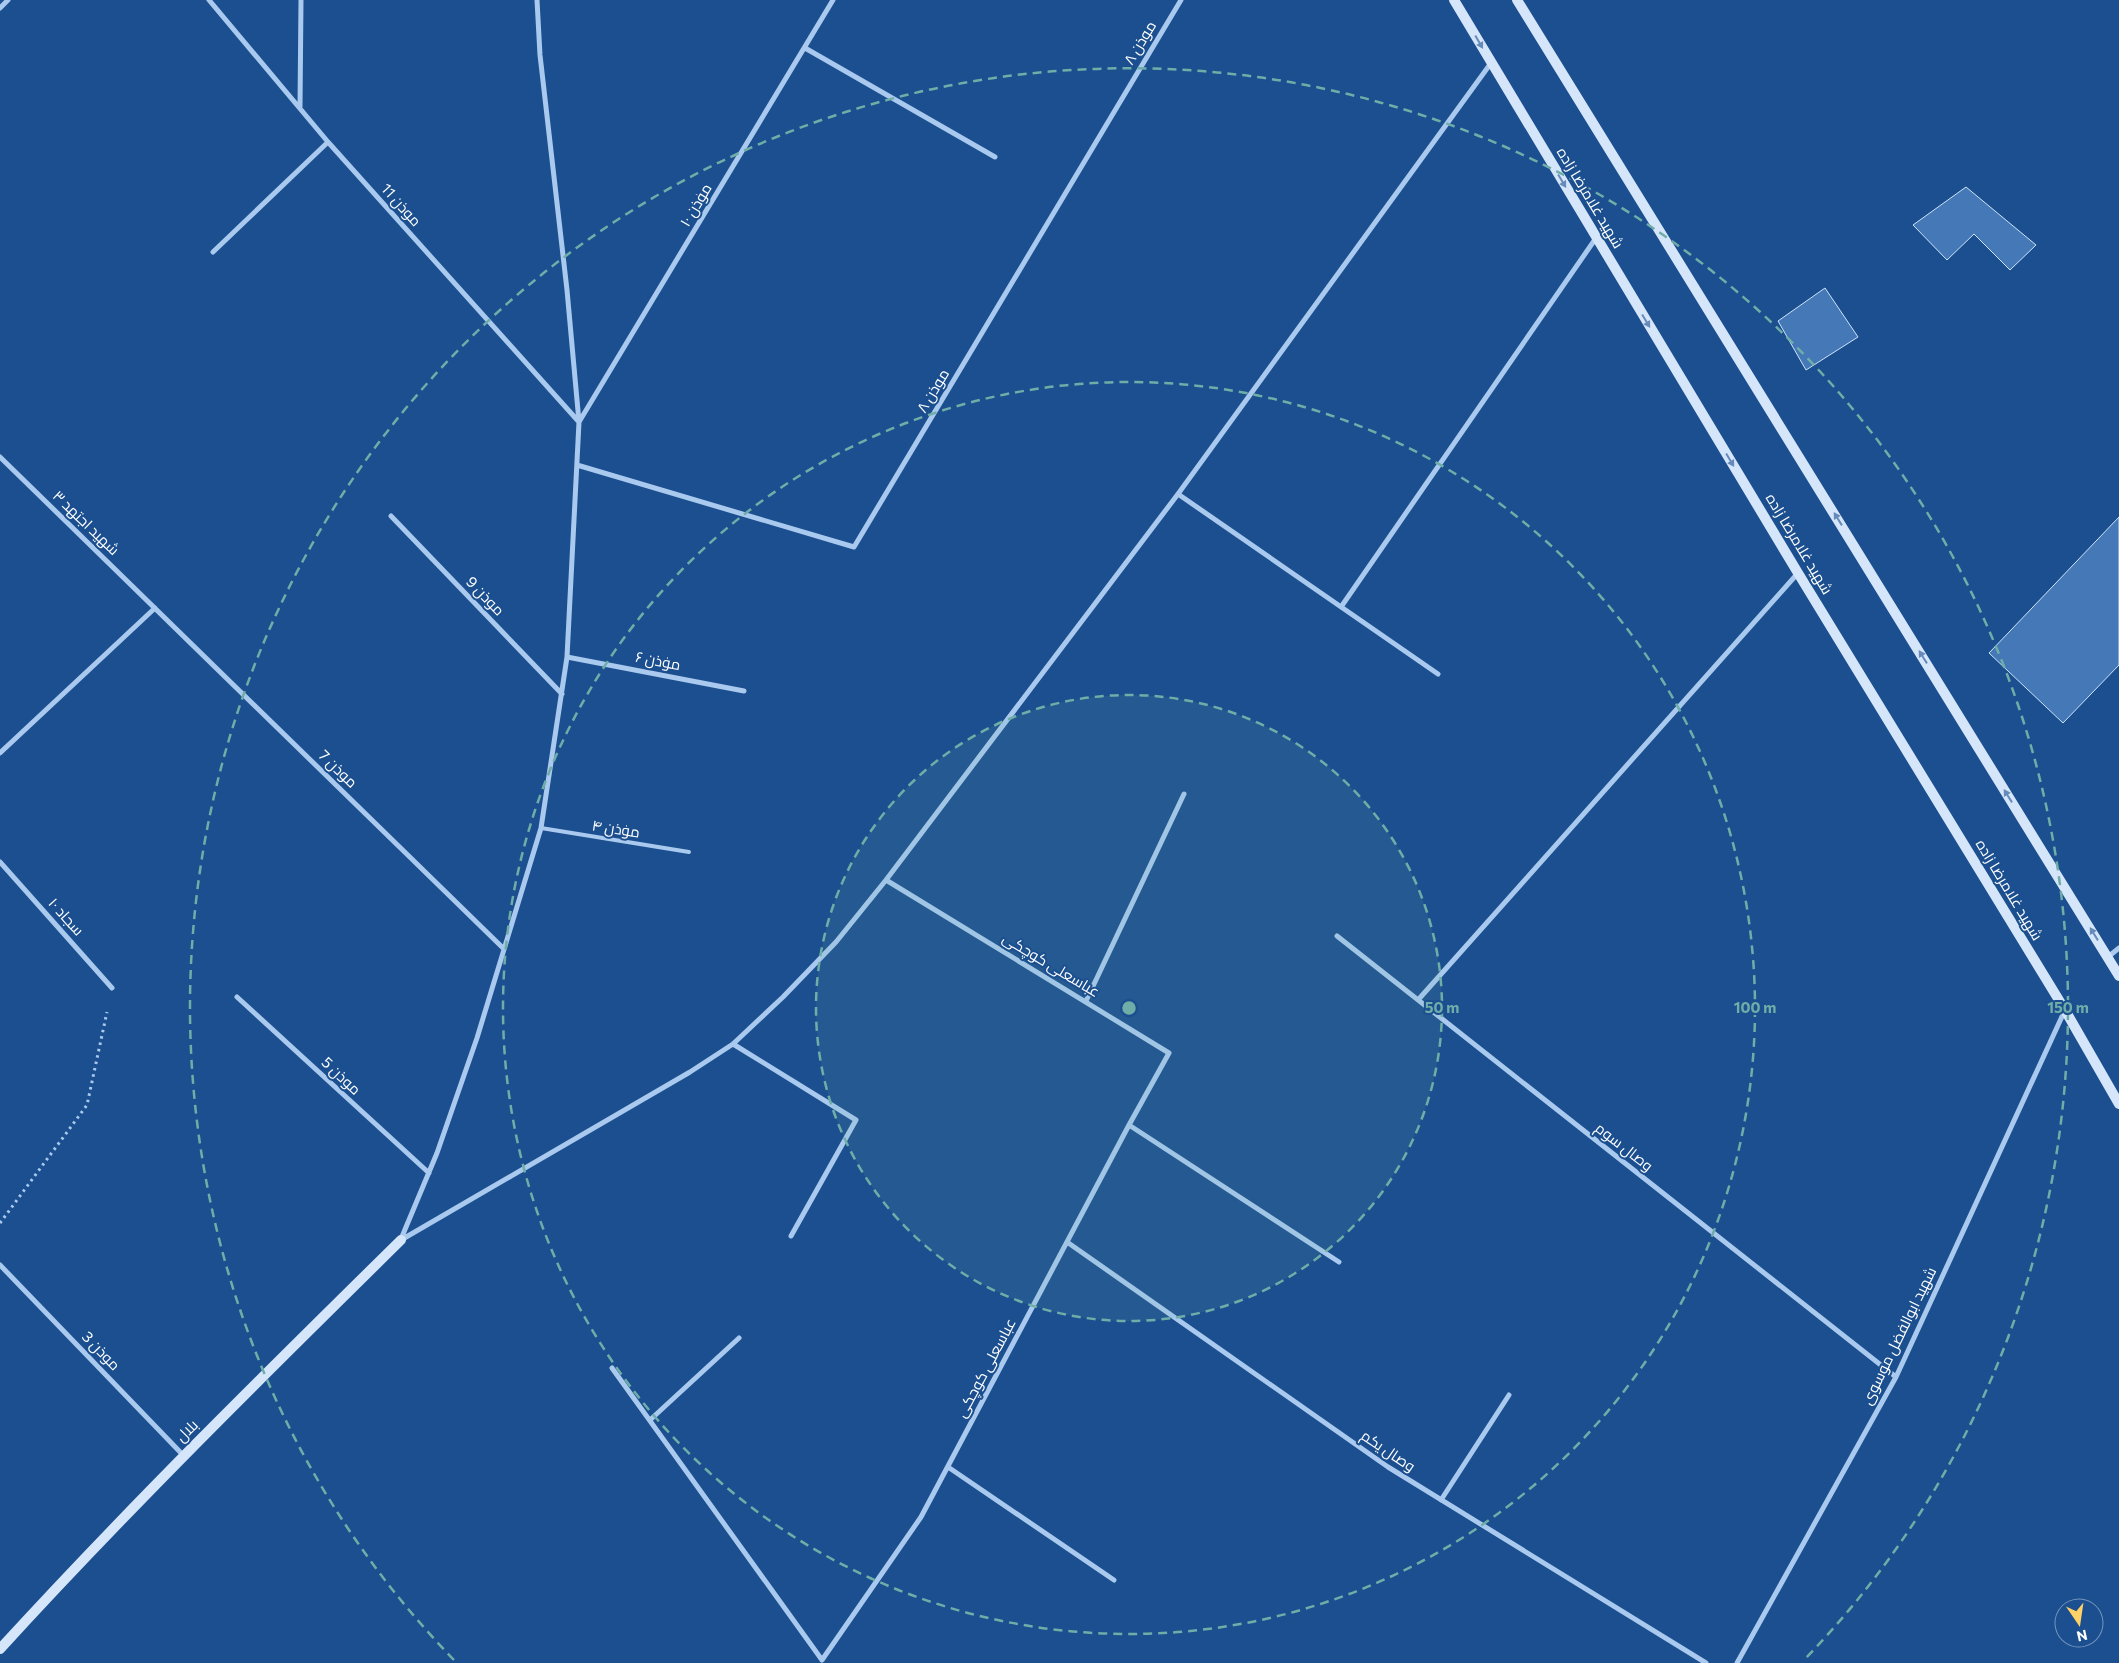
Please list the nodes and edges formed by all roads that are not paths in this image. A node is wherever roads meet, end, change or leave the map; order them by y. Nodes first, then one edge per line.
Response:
1 (8, 0) edge
2 (209, 0) edge
3 (301, 0) edge
4 (537, 0) edge
5 (834, 0) edge
6 (1181, 0) edge
7 (1454, 0) edge
8 (1517, 0) edge
9 (0, 8) edge
10 (805, 48) junction
11 (1491, 63) junction
12 (300, 107) junction
13 (328, 142) junction
14 (995, 156) dead end
15 (1596, 238) junction
16 (213, 252) dead end
17 (579, 422) junction
18 (0, 457) edge
19 (577, 465) junction
20 (1178, 494) junction
21 (391, 516) dead end
22 (1798, 573) junction
23 (1341, 607) junction
24 (155, 608) junction
25 (567, 656) junction
26 (1438, 674) dead end
27 (744, 691) dead end
28 (562, 694) junction
29 (0, 753) edge
30 (1184, 794) dead end
31 (540, 828) junction
32 (689, 852) dead end
33 (0, 862) edge
34 (886, 880) junction
35 (1337, 936) dead end
36 (503, 948) junction
37 (2119, 948) edge
38 (2108, 957) junction
39 (2119, 976) edge
40 (112, 988) road end
41 (237, 997) dead end
42 (1418, 1000) junction
43 (1086, 1001) junction
44 (2065, 1010) junction
45 (734, 1044) junction
46 (2119, 1104) edge
47 (1129, 1125) junction
48 (429, 1173) junction
49 (791, 1236) dead end
50 (401, 1240) junction
51 (1067, 1242) junction
52 (1339, 1262) dead end
53 (0, 1265) edge
54 (739, 1338) dead end
55 (612, 1368) dead end
56 (1896, 1377) junction
57 (1509, 1395) dead end
58 (650, 1420) junction
59 (184, 1455) junction
60 (948, 1467) junction
61 (1441, 1500) junction
62 (1114, 1580) dead end
63 (0, 1649) edge
64 (1706, 1663) edge
65 (1737, 1663) edge

1 - 9 street
2 - 12 street, موذن 11
3 - 12 street
4 - 17 street
5 - 10 street, موٰذن ۱۰
6 - 19 street, موذن ۸
7 -> 11 street, شهید غلامرضا زاده
38 -> 8 street
10 - 14 street
10 - 17 street, موٰذن ۱۰
11 -> 15 street, شهید غلامرضا زاده
11 - 20 street
12 - 13 street, موذن 11
13 - 16 street
13 - 17 street, موذن 11
15 -> 22 street, شهید غلامرضا زاده
15 - 23 street
17 - 19 street
18 - 24 street, شهید اجتهد ۳
19 - 25 street
20 - 23 street
20 - 34 street
21 - 28 street, موذن 9
22 - 42 street
22 - 44 street, شهید غلامرضا زاده
23 - 26 street
24 - 29 street
24 - 36 street, موذن 7
25 - 27 street, موٰذن ۶
25 - 28 street
28 - 31 street
30 - 43 street
31 - 32 lane, موٰذن ۴
31 - 36 street
33 - 40 street, سجاد ۱۰
34 - 43 street, عباسعلی کوچکی
34 - 45 street
35 - 42 street, وصال سوم
36 - 48 street
37 - 38 street
38 - 39 street
41 - 48 street, موذن 5
42 - 56 street, وصال سوم
43 - 47 street, عباسعلی کوچکی
44 - 46 street, شهید غلامرضا زاده
44 - 56 street, شهید ابوالفضل موسوی
45 - 49 street
45 - 50 street
47 - 51 street, عباسعلی کوچکی
47 - 52 street
48 - 50 street
50 - 59 street, بلال
51 - 60 street, عباسعلی کوچکی
51 - 61 street, وصال یکم
53 - 59 street, موذن 3
54 - 58 street
55 - 58 street, عباسعلی کوچکی
56 - 65 street, شهید ابوالفضل موسوی
57 - 61 street
58 - 60 street, عباسعلی کوچکی
59 - 63 street, بلال
60 - 62 street
61 - 64 street, وصال یکم

